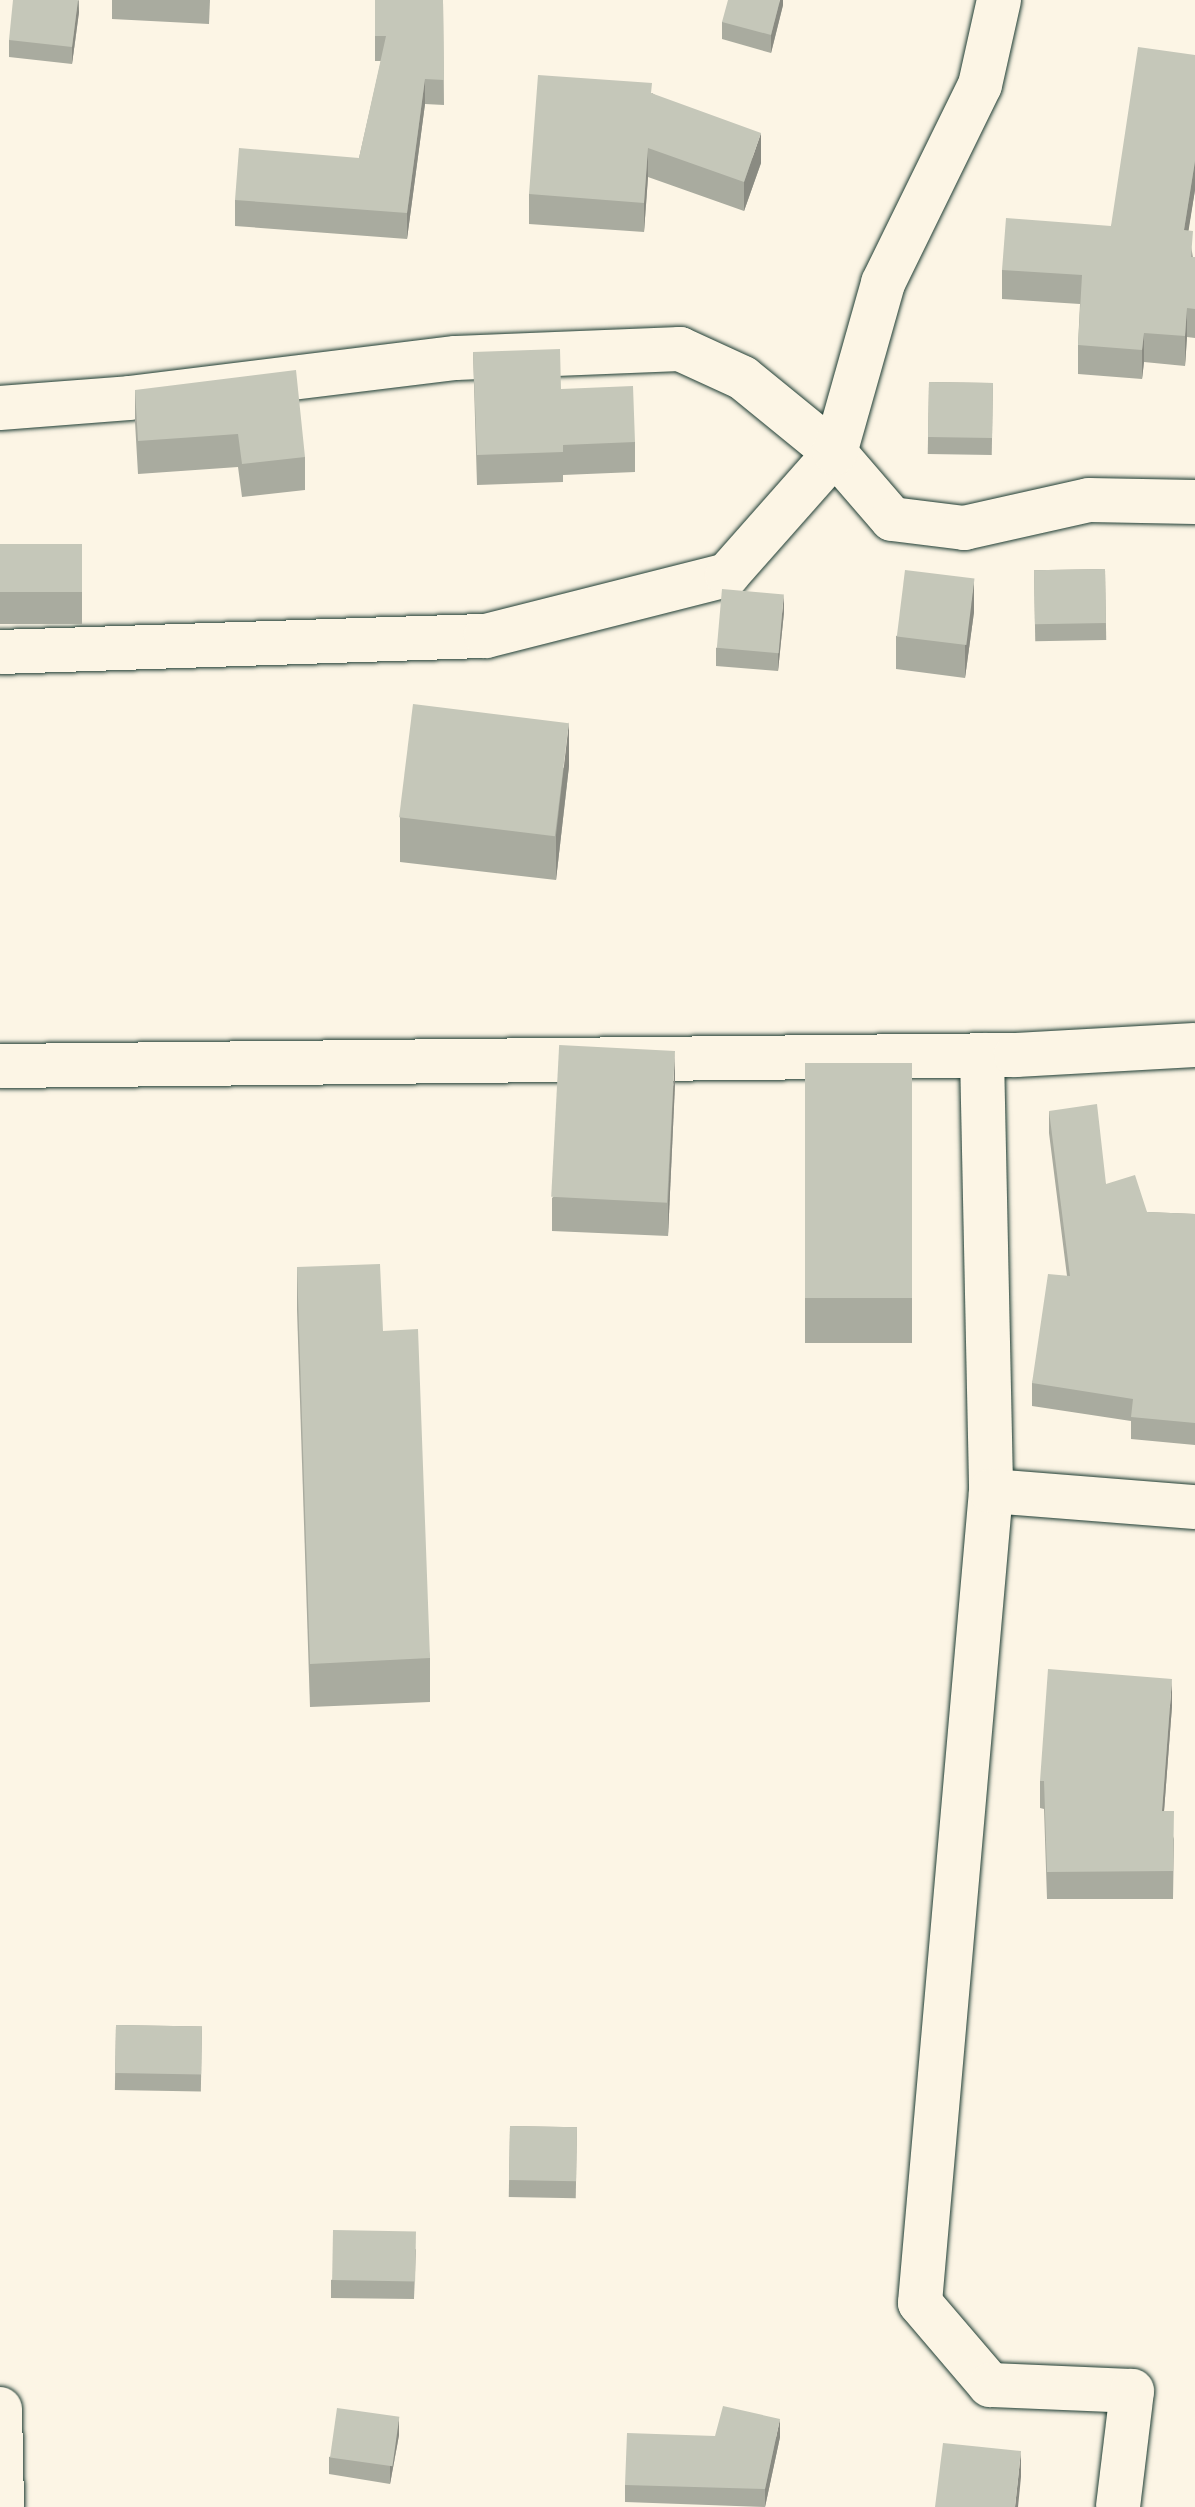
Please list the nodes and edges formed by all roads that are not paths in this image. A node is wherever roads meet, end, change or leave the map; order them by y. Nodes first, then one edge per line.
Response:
1 (999, 0) edge
2 (0, 408) edge
3 (835, 453) junction
4 (1195, 502) edge
5 (0, 652) edge
6 (1195, 1045) edge
7 (982, 1055) junction
8 (0, 1066) edge
9 (991, 1491) junction
10 (1195, 1507) edge
11 (0, 2409) edge
12 (2, 2507) edge
13 (1118, 2507) edge

1 - 3 street
2 - 3 street
3 - 4 street
3 - 5 street
6 - 7 street
7 - 8 street
7 - 9 street
9 - 10 street
9 - 13 street
11 - 12 street

